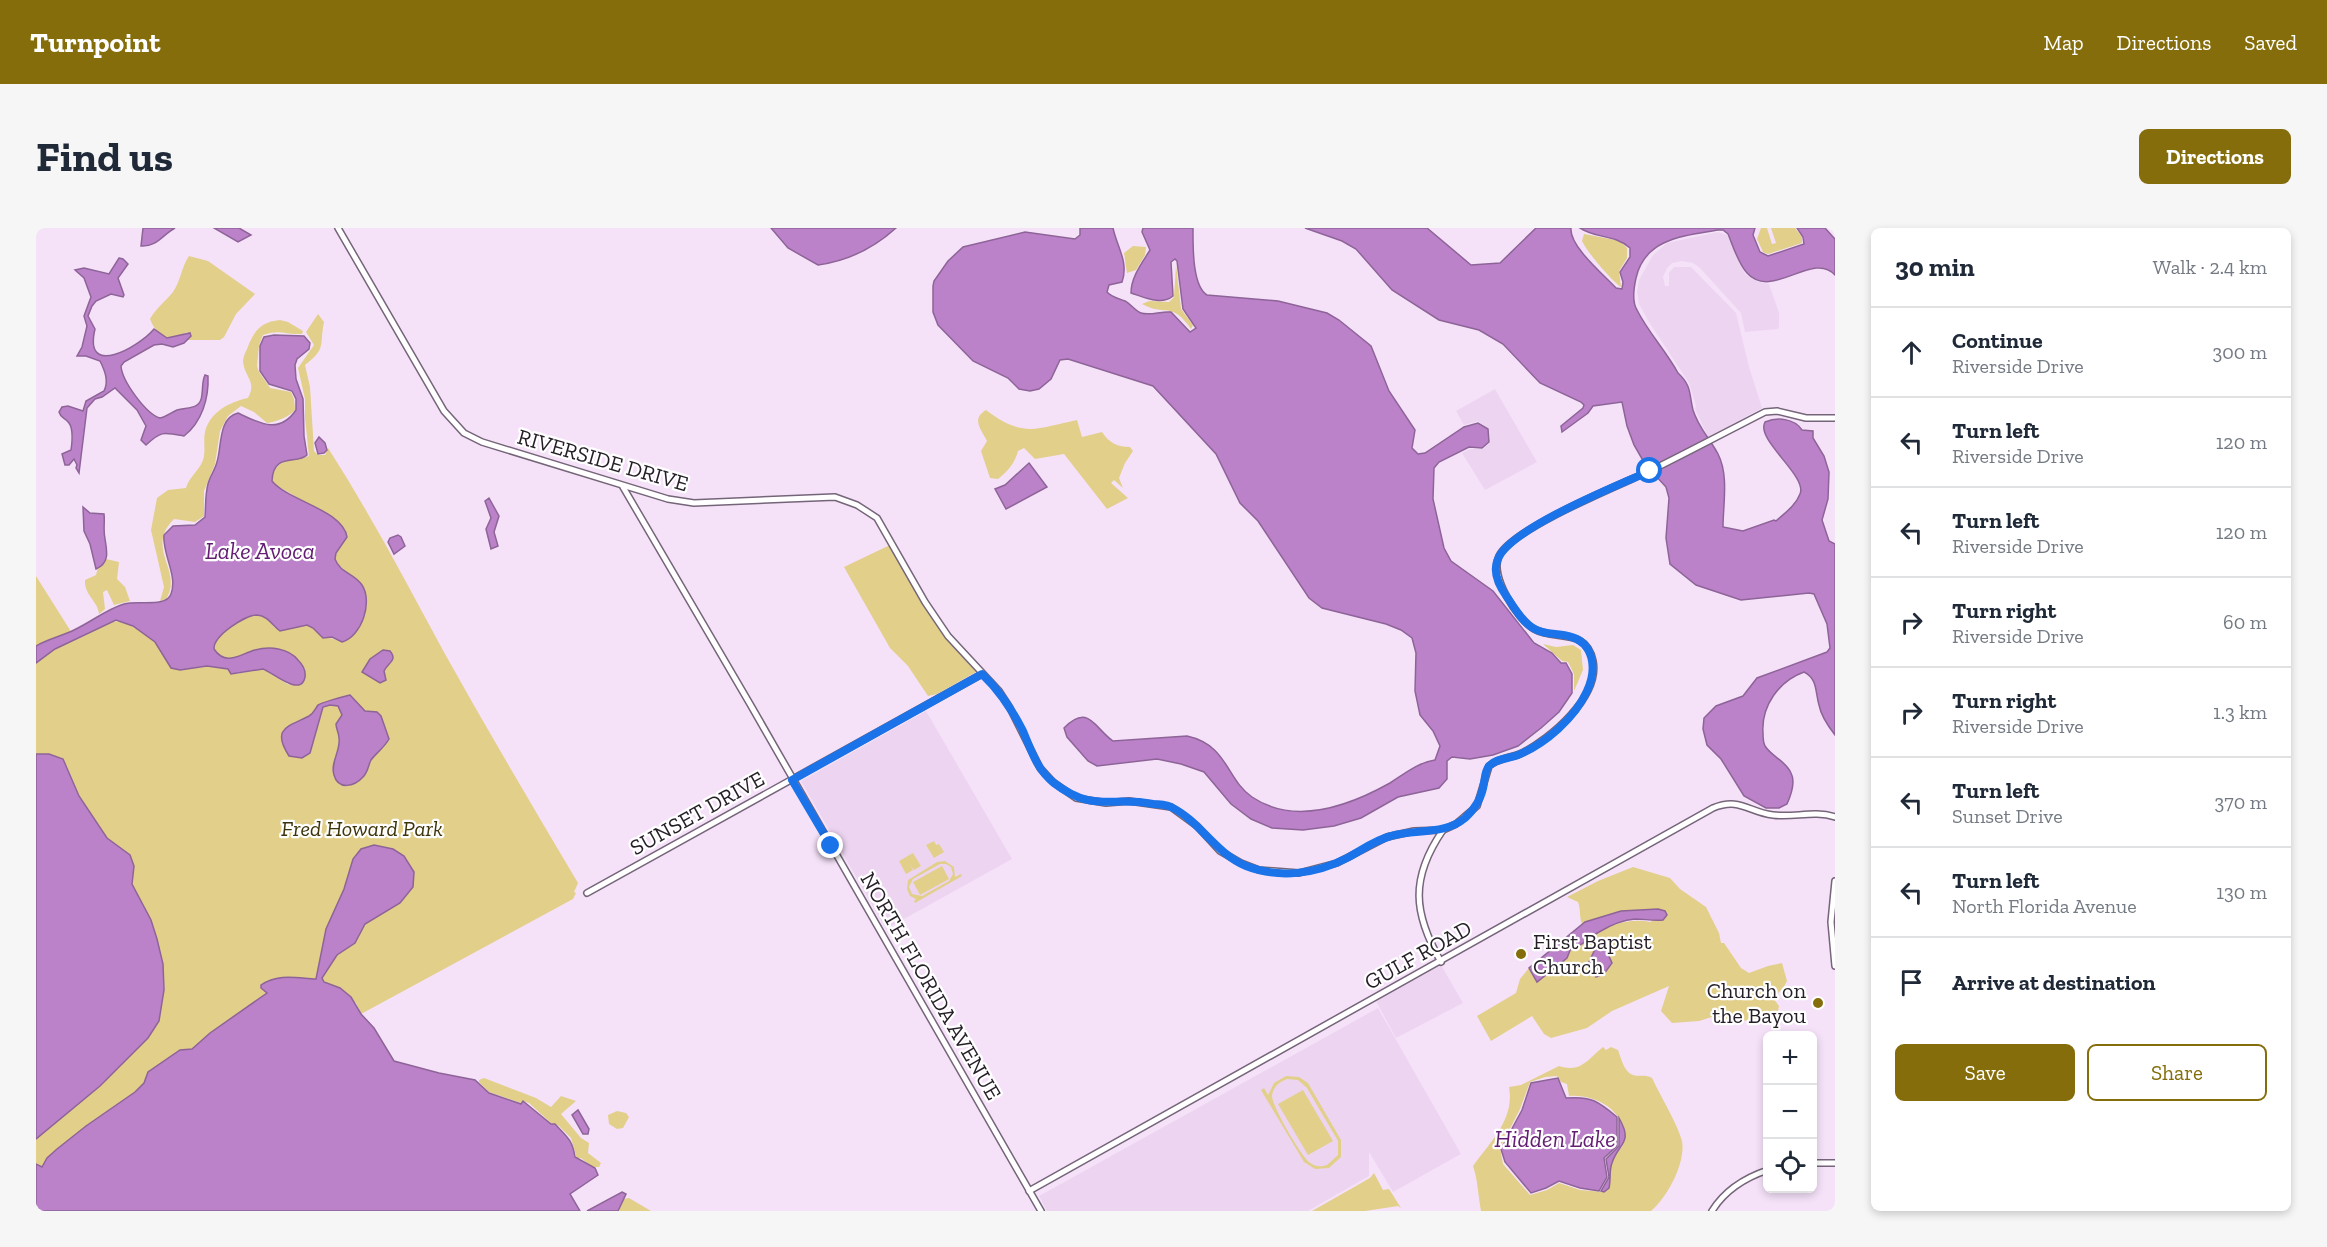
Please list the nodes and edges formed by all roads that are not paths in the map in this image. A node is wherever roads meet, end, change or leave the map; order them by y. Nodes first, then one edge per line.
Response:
1 (338, 228) edge
2 (1835, 418) edge
3 (623, 487) junction
4 (639, 491) junction
5 (633, 504) junction
6 (982, 674) junction
7 (792, 780) junction
8 (1835, 817) edge
9 (1443, 830) junction
10 (1835, 881) edge
11 (587, 893) dead end
12 (1441, 962) junction
13 (1835, 966) edge
14 (1817, 1163) edge
15 (1835, 1163) edge
16 (1763, 1172) edge
17 (1029, 1191) junction
18 (1041, 1211) edge
19 (1712, 1211) edge

1 - 3 street, RIVERSIDE DRIVE
2 - 9 street, RIVERSIDE DRIVE
3 - 4 street, RIVERSIDE DRIVE
3 - 5 street, NORTH FLORIDA AVENUE
4 - 5 street
4 - 6 street, RIVERSIDE DRIVE
5 - 7 street, NORTH FLORIDA AVENUE
6 - 7 street, SUNSET DRIVE
6 - 9 street, RIVERSIDE DRIVE
7 - 11 street, SUNSET DRIVE
7 - 17 street, NORTH FLORIDA AVENUE
8 - 12 street, GULF ROAD
9 - 12 street
10 - 13 street
12 - 17 street, GULF ROAD
14 - 15 street
16 - 19 street
17 - 18 street, NORTH FLORIDA AVENUE

